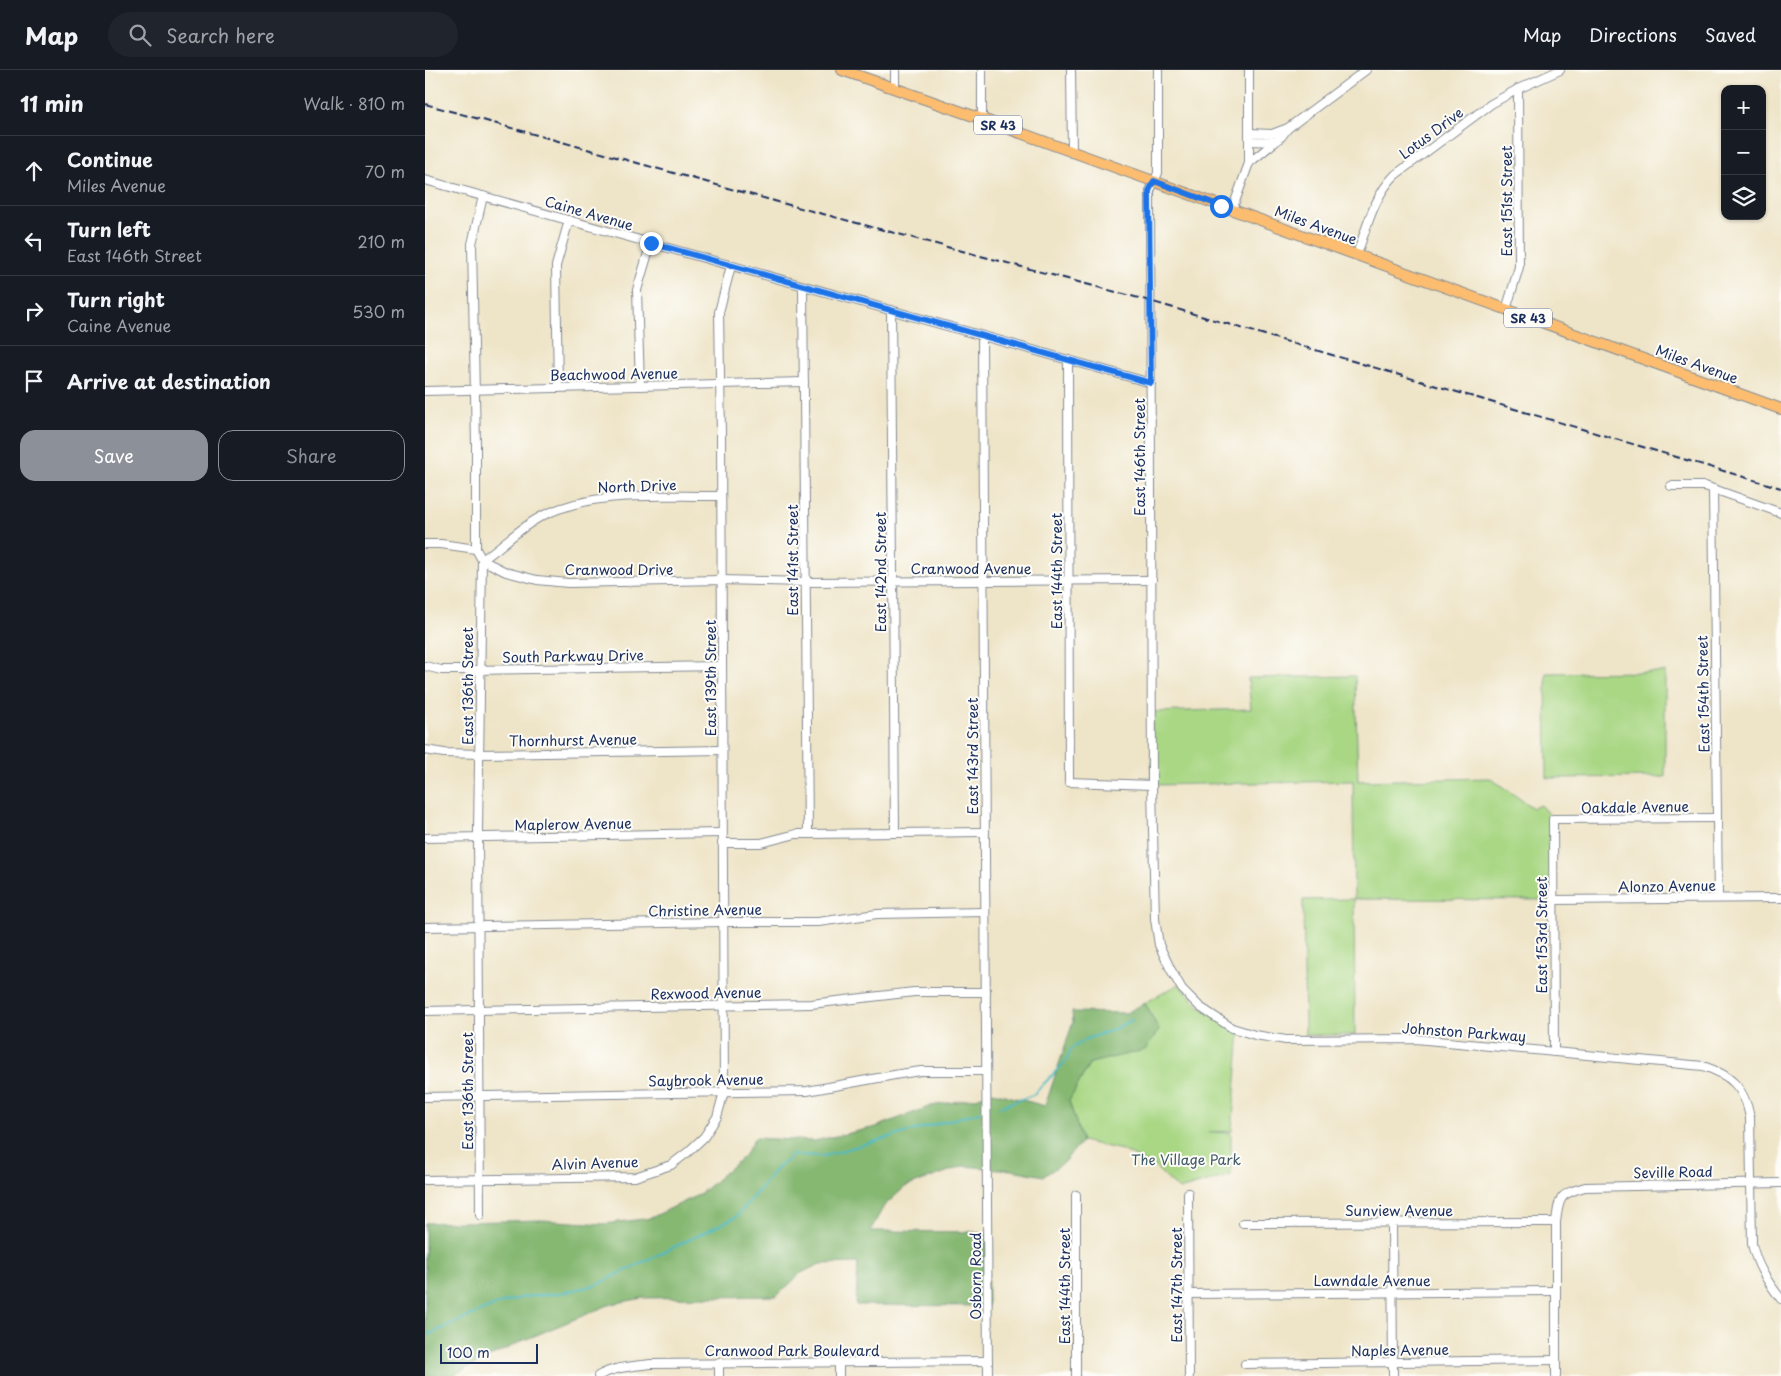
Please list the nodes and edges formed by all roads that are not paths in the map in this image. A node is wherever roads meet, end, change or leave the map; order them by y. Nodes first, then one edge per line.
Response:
1 (842, 70) edge
2 (895, 70) edge
3 (983, 70) edge
4 (1071, 70) edge
5 (1158, 70) edge
6 (1249, 70) edge
7 (1560, 70) edge
8 (1364, 71) edge
9 (1518, 89) junction
10 (895, 90) junction
11 (983, 119) junction
12 (1288, 128) junction
13 (1249, 137) junction
14 (1275, 142) junction
15 (1072, 153) junction
16 (1249, 163) junction
17 (425, 180) edge
18 (1154, 181) junction
19 (483, 196) junction
20 (1232, 210) junction
21 (569, 220) junction
22 (651, 243) junction
23 (1357, 254) junction
24 (731, 266) junction
25 (803, 286) junction
26 (891, 310) junction
27 (1506, 310) junction
28 (982, 336) junction
29 (1068, 360) junction
30 (804, 382) junction
31 (1151, 383) junction
32 (720, 385) junction
33 (640, 386) junction
34 (558, 388) junction
35 (475, 390) junction
36 (425, 391) edge
37 (1781, 409) edge
38 (1671, 486) dead end
39 (1713, 490) junction
40 (721, 496) junction
41 (1781, 513) edge
42 (425, 544) edge
43 (476, 549) junction
44 (482, 560) junction
45 (721, 580) junction
46 (892, 580) junction
47 (1151, 580) junction
48 (983, 581) junction
49 (1069, 581) junction
50 (759, 582) joint
51 (805, 582) junction
52 (425, 666) edge
53 (722, 666) junction
54 (479, 670) junction
55 (425, 750) edge
56 (722, 750) junction
57 (480, 754) junction
58 (1151, 785) junction
59 (1717, 818) junction
60 (1553, 819) joint
61 (985, 832) junction
62 (722, 833) junction
63 (895, 833) junction
64 (808, 834) junction
65 (425, 838) edge
66 (479, 838) junction
67 (722, 843) junction
68 (1718, 898) junction
69 (1781, 898) edge
70 (1553, 900) junction
71 (985, 912) junction
72 (723, 922) junction
73 (478, 927) junction
74 (425, 928) edge
75 (985, 992) junction
76 (723, 1005) junction
77 (479, 1010) junction
78 (425, 1011) edge
79 (1554, 1052) junction
80 (986, 1071) junction
81 (724, 1092) junction
82 (480, 1096) junction
83 (425, 1097) edge
84 (987, 1176) joint
85 (480, 1178) junction
86 (425, 1180) edge
87 (1750, 1183) junction
88 (1781, 1183) edge
89 (1189, 1193) dead end
90 (1077, 1195) dead end
91 (480, 1215) dead end
92 (1391, 1222) junction
93 (1556, 1222) junction
94 (1243, 1223) dead end
95 (1392, 1292) junction
96 (1556, 1292) junction
97 (1189, 1294) junction
98 (1781, 1299) edge
99 (1556, 1360) junction
100 (988, 1361) junction
101 (719, 1362) junction
102 (839, 1362) junction
103 (1393, 1362) junction
104 (1245, 1364) dead end
105 (628, 1366) junction
106 (597, 1376) edge
107 (628, 1376) edge
108 (719, 1376) edge
109 (839, 1376) edge
110 (988, 1376) edge
111 (1077, 1376) edge
112 (1189, 1376) edge
113 (1393, 1376) edge
114 (1556, 1376) edge

1 - 10 main road, Miles Avenue / SR 43
2 - 10 street
3 - 11 street
4 - 15 street
5 - 18 street, East 146th Street
6 - 13 street
7 - 9 street, Lotus Drive
8 - 12 street
9 - 23 street, Lotus Drive
9 - 27 street, East 151st Street
10 - 11 main road, Miles Avenue / SR 43
11 - 15 main road, Miles Avenue / SR 43
12 - 13 street
12 - 14 street
13 - 14 street
13 - 16 street
14 - 16 street
15 - 18 main road, Miles Avenue / SR 43
16 - 20 street
17 - 19 street, Caine Avenue
18 - 20 main road, Miles Avenue / SR 43
18 - 31 street, East 146th Street
19 - 21 street, Caine Avenue
19 - 35 street
20 - 23 main road, Miles Avenue / SR 43
21 - 22 street, Caine Avenue
21 - 34 street
22 - 24 street, Caine Avenue
22 - 33 street
23 - 27 main road, Miles Avenue / SR 43
24 - 25 street, Caine Avenue
24 - 32 street, East 139th Street
25 - 26 street, Caine Avenue
25 - 30 street, East 141st Street
26 - 28 street, Caine Avenue
26 - 46 street, East 142nd Street
27 - 37 main road, Miles Avenue / SR 43
28 - 29 street, Caine Avenue
28 - 48 street, East 143rd Street
29 - 31 street, Caine Avenue
29 - 49 street, East 144th Street
30 - 32 street, Beachwood Avenue
30 - 51 street, East 141st Street
31 - 47 street, East 146th Street
32 - 33 street, Beachwood Avenue
32 - 40 street, East 139th Street
33 - 34 street, Beachwood Avenue
34 - 35 street, Beachwood Avenue
35 - 36 street, Beachwood Avenue
35 - 43 street
38 - 39 street
39 - 41 street
39 - 59 street, East 154th Street
40 - 44 street, North Drive
40 - 45 street, East 139th Street
42 - 43 street
43 - 44 street
44 - 45 street, Cranwood Drive
44 - 54 street, East 136th Street
45 - 50 street, Cranwood Drive
45 - 53 street, East 139th Street
46 - 48 street, Cranwood Avenue
46 - 51 street, Cranwood Avenue
46 - 63 street, East 142nd Street
47 - 49 street, Cranwood Avenue
47 - 58 street, East 146th Street
48 - 49 street, Cranwood Avenue
48 - 61 street, East 143rd Street
49 - 58 street, East 144th Street
50 - 51 street, Cranwood Avenue
51 - 64 street, East 141st Street
52 - 54 street, South Parkway Drive
53 - 54 street, South Parkway Drive
53 - 56 street, East 139th Street
54 - 57 street, East 136th Street
55 - 57 street, Thornhurst Avenue
56 - 57 street, Thornhurst Avenue
56 - 62 street, East 139th Street
57 - 66 street, East 136th Street
58 - 79 street, Johnston Parkway
59 - 60 street, Oakdale Avenue
59 - 68 street, East 154th Street
60 - 70 street, East 153rd Street
61 - 63 street
61 - 71 street, East 143rd Street
62 - 66 street, Maplerow Avenue
62 - 67 street, East 139th Street
63 - 64 street
64 - 67 street
65 - 66 street, Maplerow Avenue
66 - 73 street, East 136th Street
67 - 72 street, East 139th Street
68 - 69 street, Alonzo Avenue
68 - 70 street, Alonzo Avenue
70 - 79 street, East 153rd Street
71 - 72 street, Christine Avenue
71 - 75 street, East 143rd Street
72 - 73 street, Christine Avenue
72 - 76 street, East 139th Street
73 - 74 street, Christine Avenue
73 - 77 street, East 136th Street
75 - 76 street, Rexwood Avenue
75 - 80 street, East 143rd Street
76 - 77 street, Rexwood Avenue
76 - 81 street, East 139th Street
77 - 78 street, Rexwood Avenue
77 - 82 street, East 136th Street
79 - 87 street, Johnston Parkway
80 - 81 street, Saybrook Avenue
80 - 84 street, East 143rd Street
81 - 82 street, Saybrook Avenue
81 - 85 street, Alvin Avenue
82 - 83 street, Saybrook Avenue
82 - 85 street, East 136th Street
84 - 100 street, Osborn Road
85 - 86 street, Alvin Avenue
85 - 91 street, East 136th Street
87 - 88 street, Seville Road
87 - 93 street, Seville Road
87 - 98 street, Johnston Parkway
89 - 97 street, East 147th Street
90 - 111 street, East 144th Street
92 - 93 street, Sunview Avenue
92 - 94 street, Sunview Avenue
92 - 95 street
93 - 96 street
95 - 96 street, Lawndale Avenue
95 - 97 street, Lawndale Avenue
95 - 103 street
96 - 99 street
97 - 112 street, East 147th Street
99 - 103 street, Naples Avenue
99 - 114 street
100 - 102 street, Cranwood Park Boulevard
100 - 110 street, Osborn Road
101 - 102 street, Cranwood Park Boulevard
101 - 105 street, Cranwood Park Boulevard
101 - 108 street
102 - 109 street
103 - 104 street, Naples Avenue
103 - 113 street
105 - 106 street, Cranwood Park Boulevard
105 - 107 street

